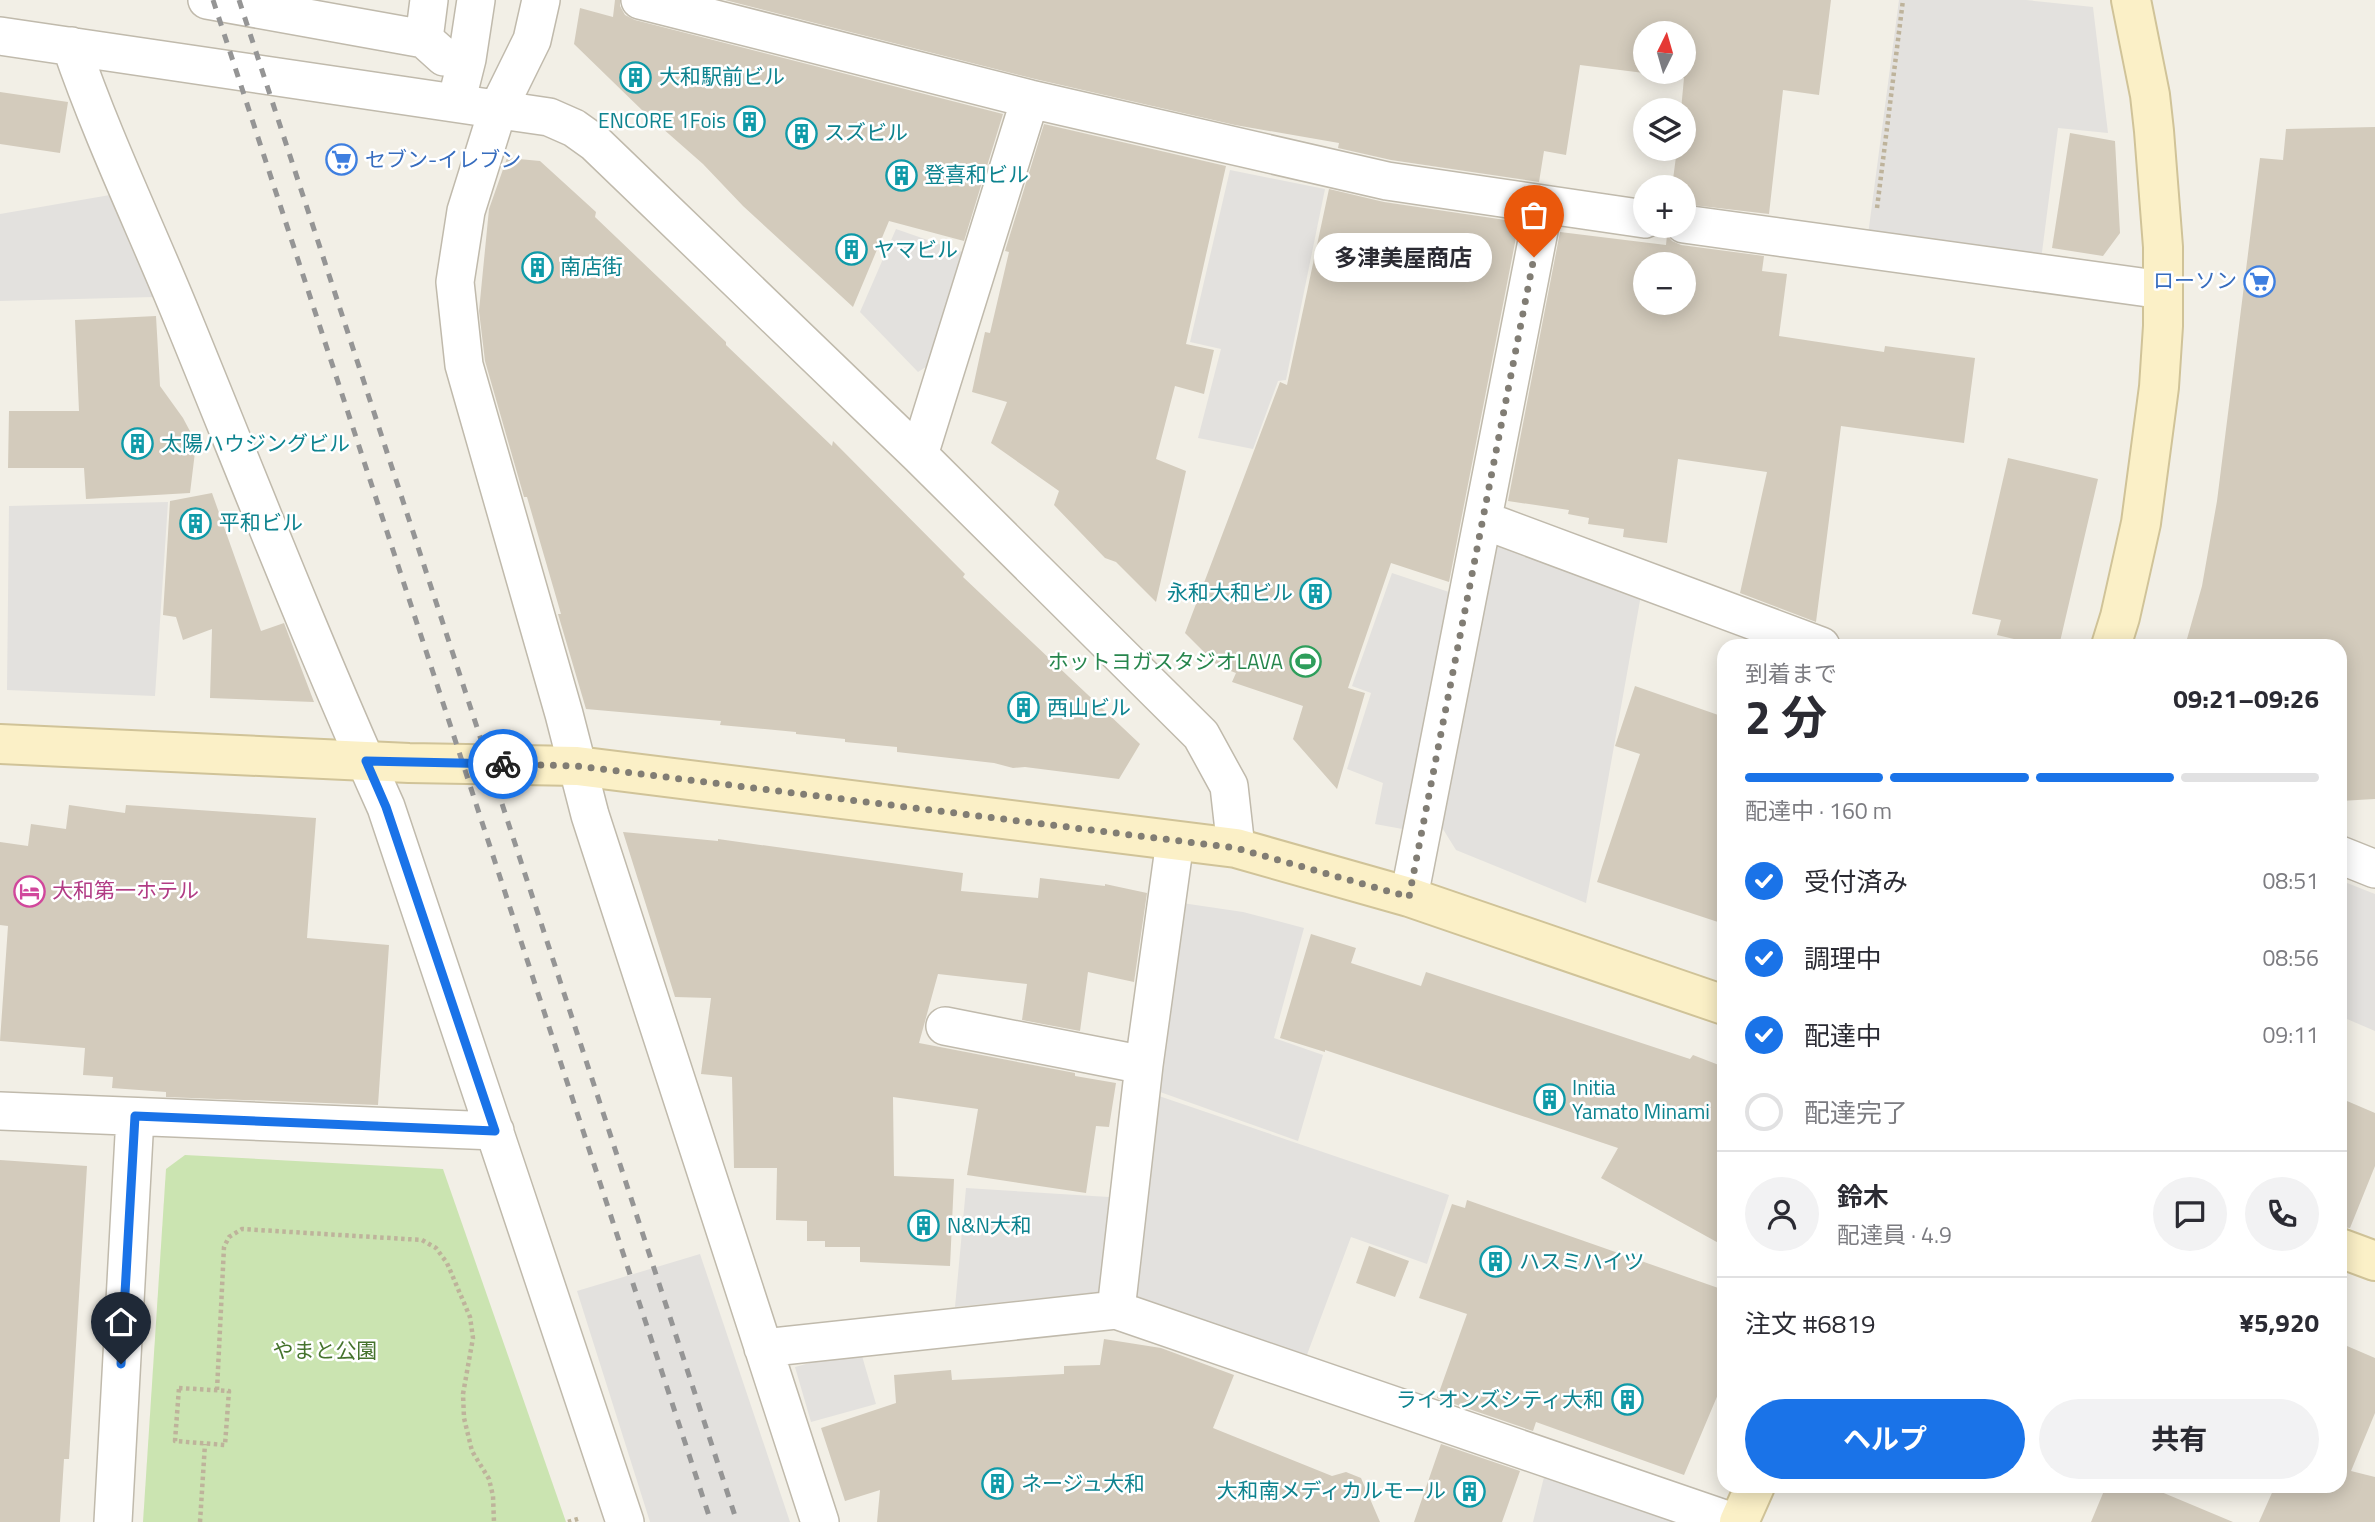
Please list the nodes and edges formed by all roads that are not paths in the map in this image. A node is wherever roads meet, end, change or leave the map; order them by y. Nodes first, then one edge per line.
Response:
1 (207, 0) edge
2 (429, 0) edge
3 (475, 0) edge
4 (541, 0) edge
5 (640, 0) edge
6 (2132, 0) edge
7 (0, 36) edge
8 (71, 46) junction
9 (1030, 99) junction
10 (456, 103) junction
11 (498, 109) junction
12 (1544, 205) junction
13 (1633, 217) edge
14 (1696, 226) edge
15 (2163, 290) junction
16 (919, 455) junction
17 (1483, 520) junction
18 (1802, 639) edge
19 (2113, 639) edge
20 (0, 744) edge
21 (366, 761) junction
22 (577, 766) junction
23 (1175, 841) junction
24 (1236, 848) junction
25 (2347, 858) edge
26 (2375, 869) edge
27 (1409, 897) junction
28 (1717, 1003) edge
29 (945, 1026) dead end
30 (1144, 1065) junction
31 (0, 1111) edge
32 (135, 1116) junction
33 (495, 1131) junction
34 (2347, 1251) edge
35 (2375, 1261) edge
36 (1116, 1310) junction
37 (763, 1348) junction
38 (1752, 1493) edge
39 (113, 1522) edge
40 (625, 1522) edge
41 (820, 1522) edge
42 (1733, 1522) edge
43 (1739, 1522) edge

1 - 2 street
3 - 10 street
4 - 11 street
5 - 9 street
6 - 15 street
7 - 8 street
8 - 10 street
8 - 21 street
9 - 12 street
9 - 16 street
10 - 11 street
11 - 16 street
11 - 22 street
12 - 13 street
12 - 17 street
14 - 15 street
15 - 19 street
16 - 24 street
17 - 18 street
17 - 27 street
20 - 21 street
21 - 22 street
21 - 33 street
22 - 23 street
22 - 37 street
23 - 24 street
23 - 30 street
24 - 27 street
25 - 26 street
27 - 28 street
29 - 30 street
30 - 36 street
31 - 32 street
32 - 33 street
32 - 39 street
33 - 40 street
34 - 35 street
36 - 37 street
36 - 42 street
37 - 41 street
38 - 43 street

